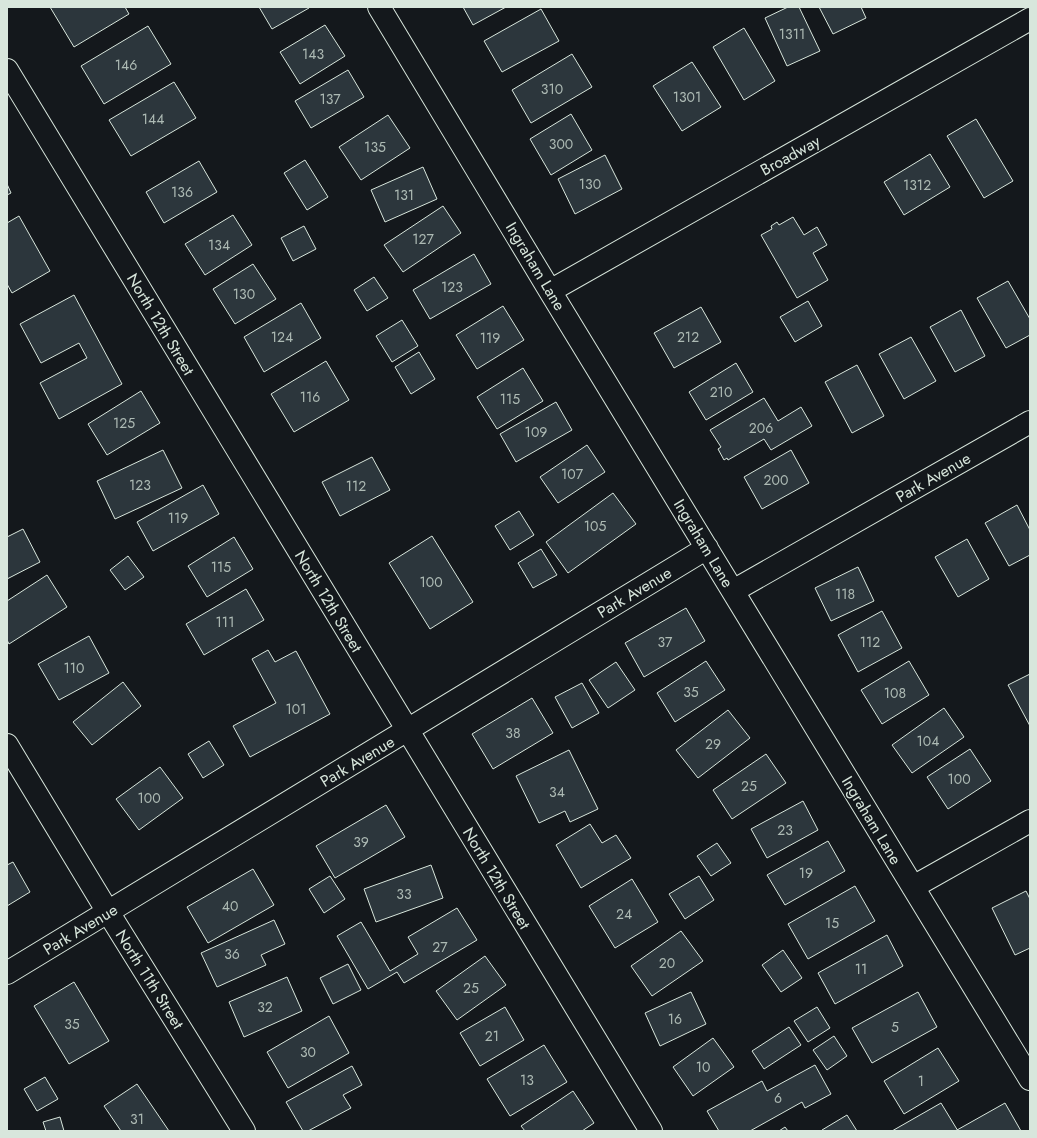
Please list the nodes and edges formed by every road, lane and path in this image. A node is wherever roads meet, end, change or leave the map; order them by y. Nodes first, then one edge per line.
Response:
1 (379, 7) edge
2 (1030, 19) edge
3 (7, 70) edge
4 (550, 291) junction
5 (1030, 422) edge
6 (707, 548) junction
7 (732, 591) junction
8 (407, 730) junction
9 (7, 745) edge
10 (1030, 821) edge
11 (913, 887) junction
12 (108, 912) junction
13 (7, 973) edge
14 (1030, 1079) edge
15 (244, 1131) edge
16 (651, 1131) edge

1 - 4 street, Ingraham Lane
2 - 4 street, Broadway
3 - 8 street, North 12th Street
4 - 6 street, Ingraham Lane
5 - 7 street, Park Avenue
6 - 7 street, Ingraham Lane
6 - 8 street, Park Avenue
7 - 11 street, Ingraham Lane
8 - 12 street, Park Avenue
8 - 16 street, North 12th Street
9 - 12 street, North 11th Street
10 - 11 street
11 - 14 street, Ingraham Lane
12 - 13 street, Park Avenue
12 - 15 street, North 11th Street

